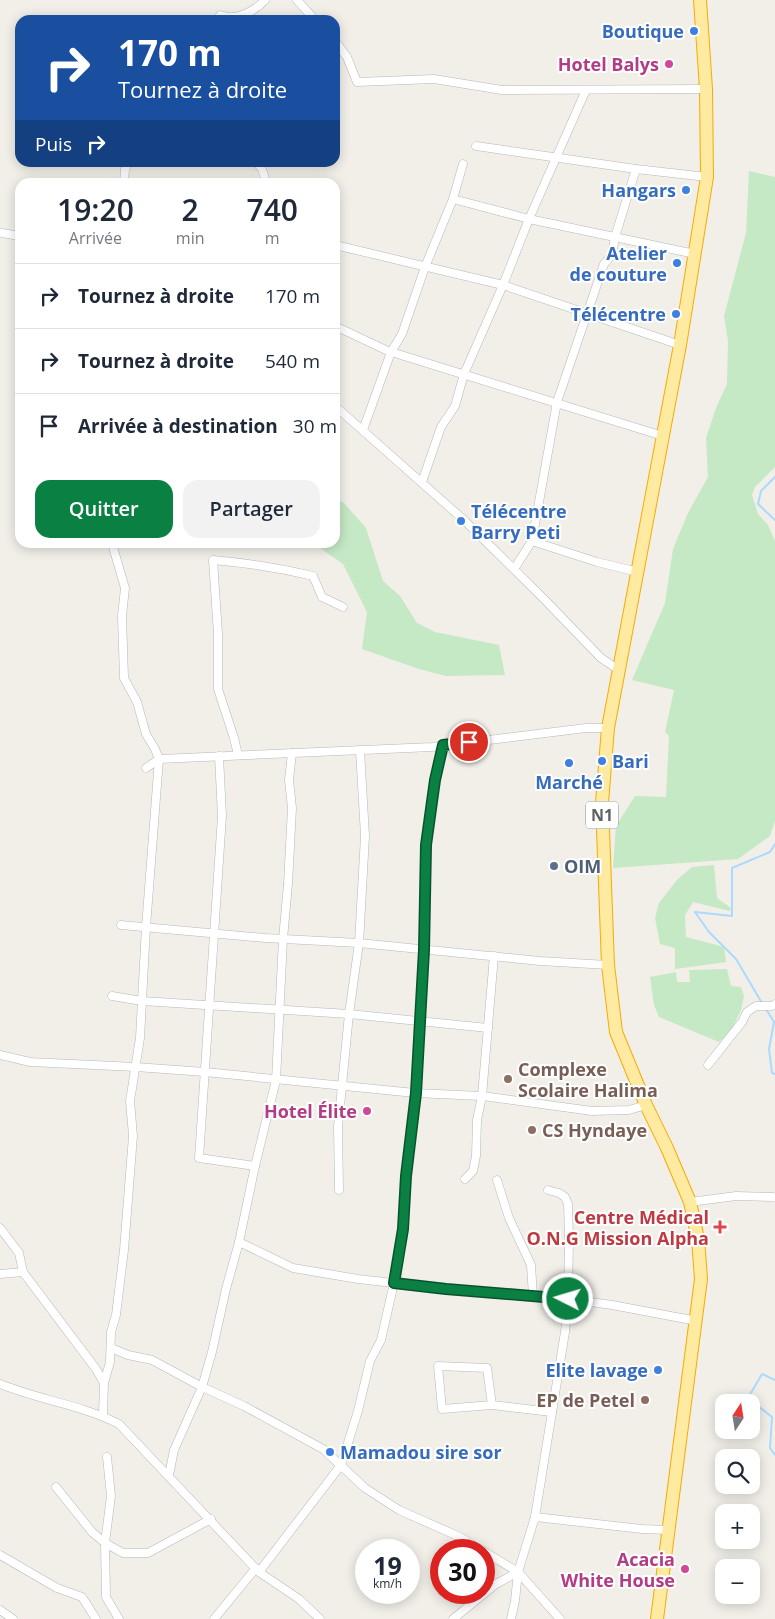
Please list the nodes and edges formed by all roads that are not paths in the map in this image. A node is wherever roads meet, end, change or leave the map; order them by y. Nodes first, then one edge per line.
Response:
1 (265, 0) edge
2 (297, 0) edge
3 (700, 0) edge
4 (240, 15) edge
5 (310, 15) edge
6 (340, 49) edge
7 (706, 89) junction
8 (586, 90) junction
9 (476, 146) dead end
10 (557, 158) junction
11 (463, 164) dead end
12 (636, 169) junction
13 (707, 177) junction
14 (453, 199) junction
15 (529, 219) junction
16 (2, 232) dead end
17 (15, 235) edge
18 (615, 237) junction
19 (340, 246) edge
20 (695, 254) junction
21 (425, 267) junction
22 (503, 285) junction
23 (587, 314) junction
24 (340, 328) edge
25 (680, 346) junction
26 (391, 352) junction
27 (464, 374) junction
28 (557, 402) junction
29 (340, 410) edge
30 (363, 430) junction
31 (663, 436) junction
32 (422, 482) junction
33 (532, 541) junction
34 (113, 548) edge
35 (514, 569) junction
36 (638, 572) junction
37 (343, 607) dead end
38 (620, 670) junction
39 (608, 728) junction
40 (443, 745) junction
41 (360, 750) junction
42 (292, 753) junction
43 (238, 755) junction
44 (219, 756) junction
45 (158, 759) junction
46 (146, 768) dead end
47 (121, 925) dead end
48 (146, 927) junction
49 (216, 934) junction
50 (283, 939) junction
51 (358, 943) junction
52 (424, 950) junction
53 (494, 956) junction
54 (608, 965) junction
55 (112, 996) dead end
56 (142, 1001) junction
57 (210, 1005) junction
58 (774, 1005) edge
59 (280, 1009) junction
60 (349, 1014) junction
61 (420, 1022) junction
62 (488, 1028) junction
63 (0, 1055) edge
64 (708, 1065) dead end
65 (136, 1067) junction
66 (205, 1072) junction
67 (276, 1080) junction
68 (342, 1085) junction
69 (416, 1093) junction
70 (482, 1096) junction
71 (646, 1105) junction
72 (255, 1166) junction
73 (465, 1179) dead end
74 (497, 1180) dead end
75 (339, 1190) dead end
76 (548, 1190) dead end
77 (773, 1197) dead end
78 (690, 1202) junction
79 (0, 1228) edge
80 (239, 1242) junction
81 (24, 1272) junction
82 (0, 1274) edge
83 (394, 1283) junction
84 (533, 1296) junction
85 (568, 1299) junction
86 (697, 1322) junction
87 (111, 1348) junction
88 (104, 1383) junction
89 (0, 1384) edge
90 (202, 1387) junction
91 (492, 1405) junction
92 (552, 1412) junction
93 (103, 1416) junction
94 (106, 1457) dead end
95 (341, 1465) junction
96 (169, 1475) junction
97 (56, 1487) dead end
98 (535, 1517) junction
99 (211, 1519) junction
100 (668, 1530) junction
101 (105, 1543) junction
102 (0, 1555) edge
103 (258, 1570) junction
104 (518, 1572) junction
105 (0, 1610) edge
106 (12, 1619) edge
107 (96, 1619) edge
108 (119, 1619) edge
109 (214, 1619) edge
110 (320, 1619) edge
111 (453, 1619) edge
112 (511, 1619) edge
113 (560, 1619) edge
114 (658, 1619) edge

1 - 4 street
2 - 5 street
3 - 7 highway, N1
6 - 8 street
7 - 8 street
7 - 13 highway, N1
8 - 10 street
9 - 10 street
10 - 12 street
10 - 15 street
11 - 14 street
12 - 13 street
12 - 18 street
13 - 20 highway, N1
14 - 15 street
14 - 21 street
15 - 18 street
15 - 22 street
16 - 17 street
18 - 20 street
18 - 23 street
19 - 21 street
20 - 25 highway, N1
21 - 22 street
21 - 26 street
22 - 23 street
22 - 27 street
23 - 25 street
23 - 28 street
24 - 26 street
25 - 31 highway, N1
26 - 27 street
26 - 30 street
27 - 28 street
27 - 32 street
28 - 31 street
28 - 33 street
29 - 30 street
30 - 32 street
31 - 36 highway, N1
32 - 35 street
33 - 35 street
33 - 36 street
34 - 45 street
35 - 38 street
36 - 38 highway, N1
37 - 43 street
38 - 39 highway, N1
39 - 40 street
39 - 54 highway, N1
40 - 41 street
40 - 52 street
41 - 42 street
41 - 51 street
42 - 43 street
42 - 50 street
43 - 44 street
44 - 45 street
44 - 49 street
45 - 46 street
45 - 48 street
47 - 48 street
48 - 49 street
48 - 56 street
49 - 50 street
49 - 57 street
50 - 51 street
50 - 59 street
51 - 52 street
51 - 60 street
52 - 53 street
52 - 61 street
53 - 54 street
53 - 62 street
54 - 71 highway, N1
55 - 56 street
56 - 57 street
56 - 65 street
57 - 59 street
57 - 66 street
58 - 64 street
59 - 60 street
59 - 67 street
60 - 61 street
60 - 68 street
61 - 62 street
61 - 69 street
62 - 70 street
63 - 65 street
65 - 66 street
65 - 87 street
66 - 67 street
66 - 72 street
67 - 68 street
67 - 72 street
68 - 69 street
68 - 75 street
69 - 70 street
69 - 83 street
70 - 71 street
70 - 73 street
71 - 78 highway, N1
72 - 80 street
74 - 84 street
76 - 85 street
77 - 78 street
78 - 86 highway, N1
79 - 81 street
80 - 83 street
80 - 90 street
81 - 82 street
81 - 88 street
83 - 84 street
83 - 95 street
84 - 85 street
85 - 86 street
85 - 92 street
86 - 100 highway, N1
87 - 88 street
87 - 90 street
88 - 93 street
89 - 93 street
90 - 95 street
90 - 96 street
91 - 91 street
91 - 92 street
92 - 98 street
93 - 96 street
94 - 101 street
95 - 103 street
95 - 104 street
96 - 99 street
97 - 101 street
98 - 100 street
98 - 104 street
99 - 101 street
99 - 103 street
100 - 114 highway, N1
101 - 108 street
102 - 107 street
103 - 109 street
103 - 110 street
104 - 111 street
104 - 112 street
104 - 113 street
105 - 106 street

